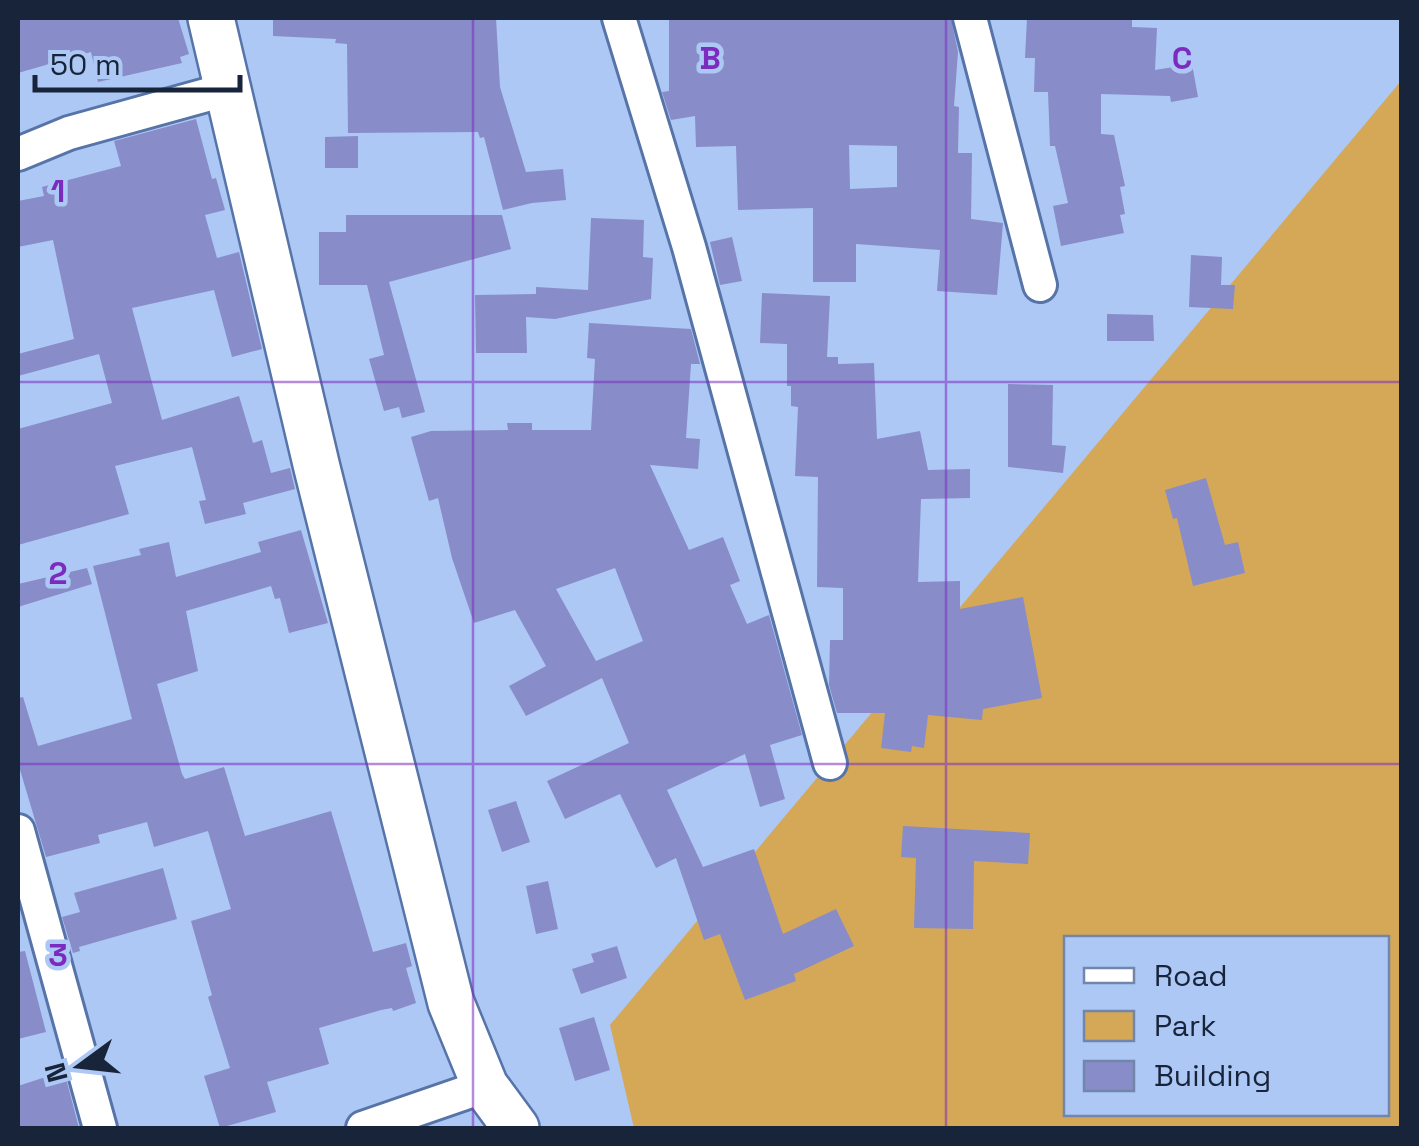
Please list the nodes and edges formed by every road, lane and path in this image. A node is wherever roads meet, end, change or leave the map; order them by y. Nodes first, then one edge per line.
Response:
1 (211, 18) edge
2 (619, 18) edge
3 (970, 18) edge
4 (228, 89) junction
5 (18, 154) edge
6 (1040, 285) dead end
7 (830, 764) dead end
8 (18, 831) edge
9 (22, 876) edge
10 (485, 1086) junction
11 (100, 1128) edge
12 (363, 1128) edge
13 (516, 1128) edge

1 - 4 street
2 - 7 street
3 - 6 street
4 - 5 street
4 - 10 street
8 - 9 street
9 - 11 street
10 - 12 street
10 - 13 street

